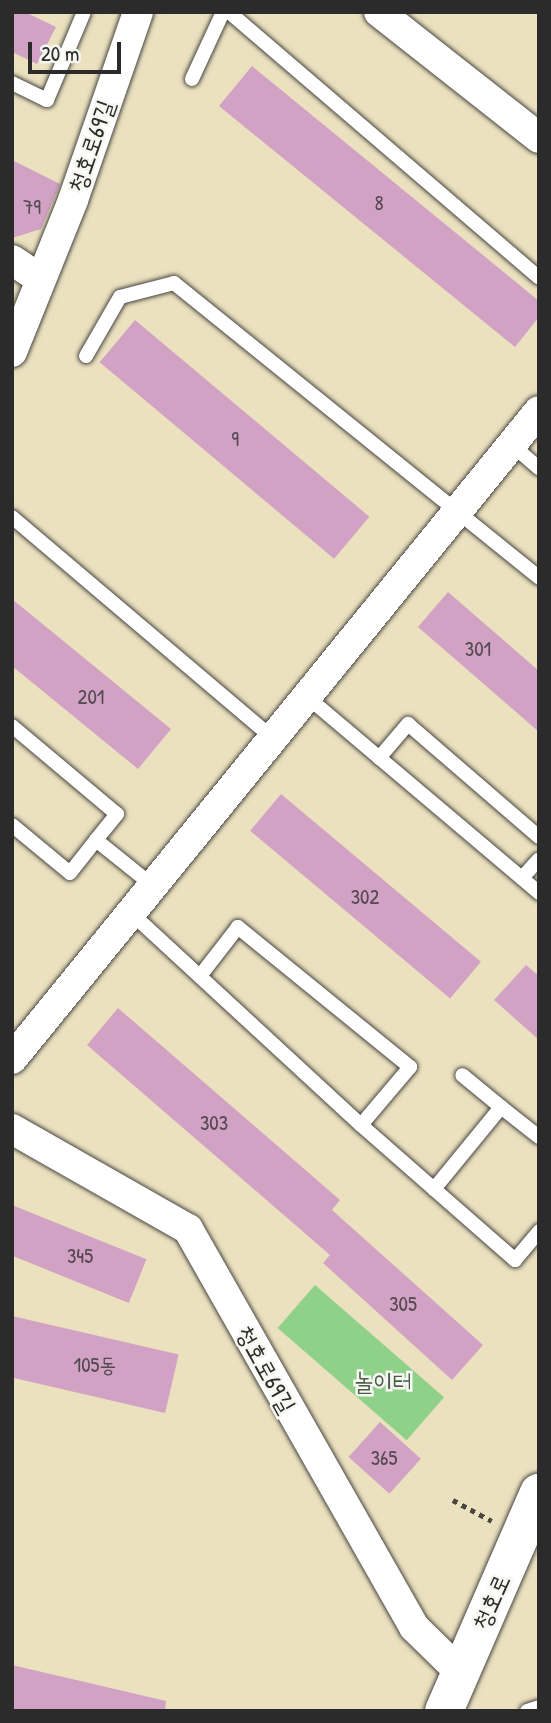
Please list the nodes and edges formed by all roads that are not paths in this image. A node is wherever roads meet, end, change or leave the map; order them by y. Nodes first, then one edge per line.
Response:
1 (85, 12) edge
2 (138, 12) edge
3 (223, 12) edge
4 (229, 12) edge
5 (379, 12) edge
6 (192, 79) dead end
7 (12, 83) edge
8 (539, 138) edge
9 (12, 260) edge
10 (539, 278) edge
11 (40, 279) junction
12 (12, 352) edge
13 (86, 356) dead end
14 (539, 411) edge
15 (511, 444) junction
16 (539, 468) edge
17 (455, 512) junction
18 (12, 517) edge
19 (539, 578) edge
20 (305, 695) junction
21 (12, 726) edge
22 (271, 737) junction
23 (379, 758) junction
24 (12, 825) edge
25 (539, 836) edge
26 (96, 840) junction
27 (539, 859) edge
28 (522, 878) junction
29 (152, 885) junction
30 (539, 892) edge
31 (130, 912) junction
32 (200, 976) junction
33 (12, 1059) edge
34 (462, 1075) dead end
35 (501, 1107) junction
36 (361, 1125) junction
37 (12, 1129) edge
38 (539, 1137) edge
39 (434, 1189) junction
40 (539, 1231) edge
41 (539, 1493) edge
42 (460, 1672) junction
43 (539, 1707) edge
44 (444, 1711) edge
45 (527, 1711) edge

1 - 7 lane
2 - 11 street, 청호로69길
3 - 6 lane
4 - 10 lane
5 - 8 street
9 - 11 street
11 - 12 street, 청호로69길
13 - 17 lane
14 - 15 street
15 - 16 lane
15 - 17 street
17 - 19 lane
17 - 20 street
18 - 22 lane
20 - 22 street
20 - 23 lane
21 - 26 lane
22 - 29 street
23 - 25 lane
23 - 28 lane
24 - 26 lane
26 - 29 lane
27 - 28 lane
28 - 30 lane
29 - 31 street
31 - 32 lane
31 - 33 street
32 - 36 lane
32 - 36 lane
34 - 35 lane
35 - 38 lane
35 - 39 lane
36 - 39 lane
37 - 42 street, 청호로69길
39 - 40 lane
41 - 42 main road, 청호로
42 - 44 main road, 청호로
43 - 45 lane

